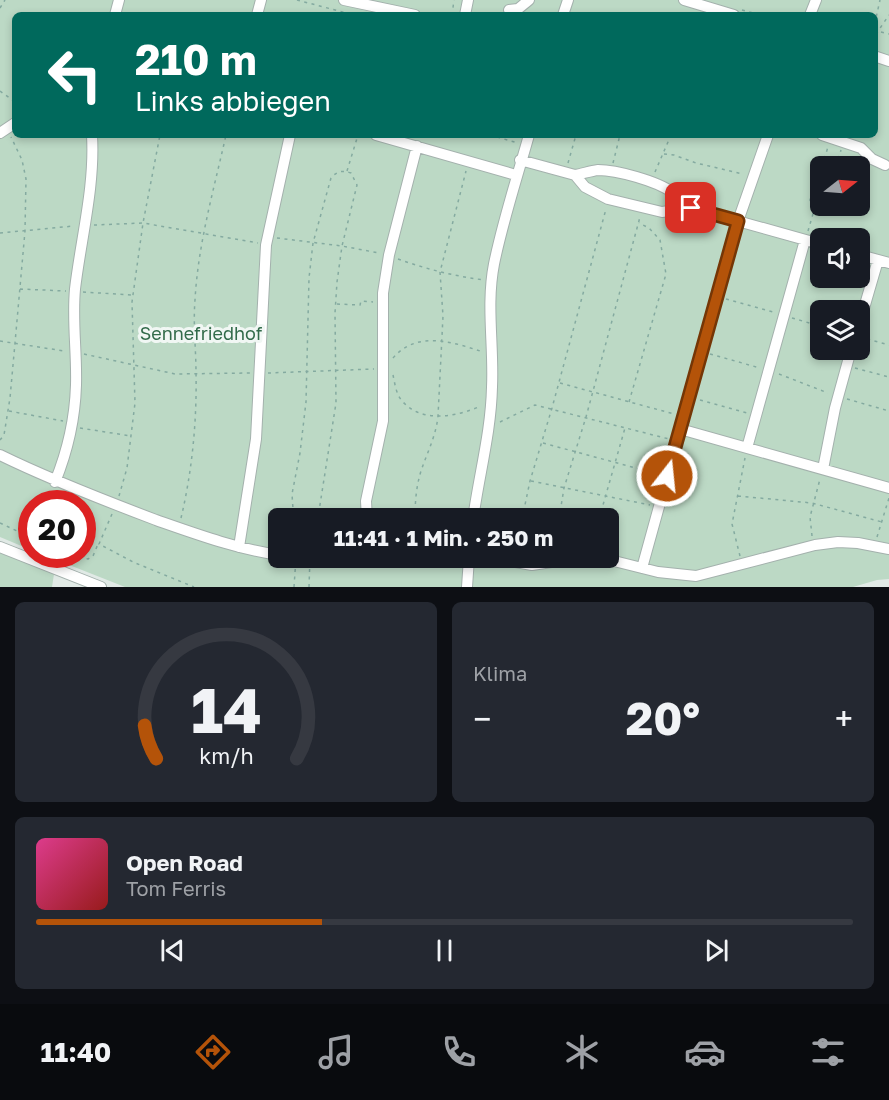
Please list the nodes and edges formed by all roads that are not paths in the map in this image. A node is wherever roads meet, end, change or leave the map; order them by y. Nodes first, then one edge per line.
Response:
1 (344, 0) edge
2 (529, 0) edge
3 (684, 0) edge
4 (390, 8) edge
5 (509, 8) edge
6 (724, 12) edge
7 (93, 138) edge
8 (289, 138) edge
9 (387, 138) edge
10 (767, 138) edge
11 (829, 138) edge
12 (527, 140) edge
13 (417, 146) junction
14 (520, 160) junction
15 (885, 165) dead end
16 (570, 174) junction
17 (516, 175) junction
18 (691, 208) junction
19 (738, 221) junction
20 (805, 240) junction
21 (810, 241) edge
22 (884, 262) edge
23 (869, 300) edge
24 (848, 360) edge
25 (680, 429) junction
26 (747, 448) junction
27 (0, 455) edge
28 (823, 469) junction
29 (55, 482) junction
30 (889, 488) edge
31 (366, 508) edge
32 (475, 508) edge
33 (0, 547) edge
34 (239, 547) junction
35 (889, 549) edge
36 (268, 553) edge
37 (619, 562) edge
38 (468, 568) edge
39 (642, 568) junction
40 (101, 587) edge
41 (467, 587) edge

1 - 4 street
2 - 5 street
3 - 6 street
7 - 29 street
8 - 34 street
9 - 13 street
10 - 19 street
11 - 15 street
12 - 14 street
13 - 17 street
13 - 31 street
14 - 16 street
14 - 17 street
16 - 18 street
16 - 18 street
17 - 32 street
18 - 19 street
19 - 20 street
19 - 25 street
20 - 21 street
20 - 26 street
22 - 23 street
24 - 28 street
25 - 26 street
25 - 39 street
26 - 28 street
27 - 29 street
28 - 30 street
29 - 34 street
33 - 40 street
34 - 36 street
35 - 39 street
37 - 39 street
38 - 41 street

